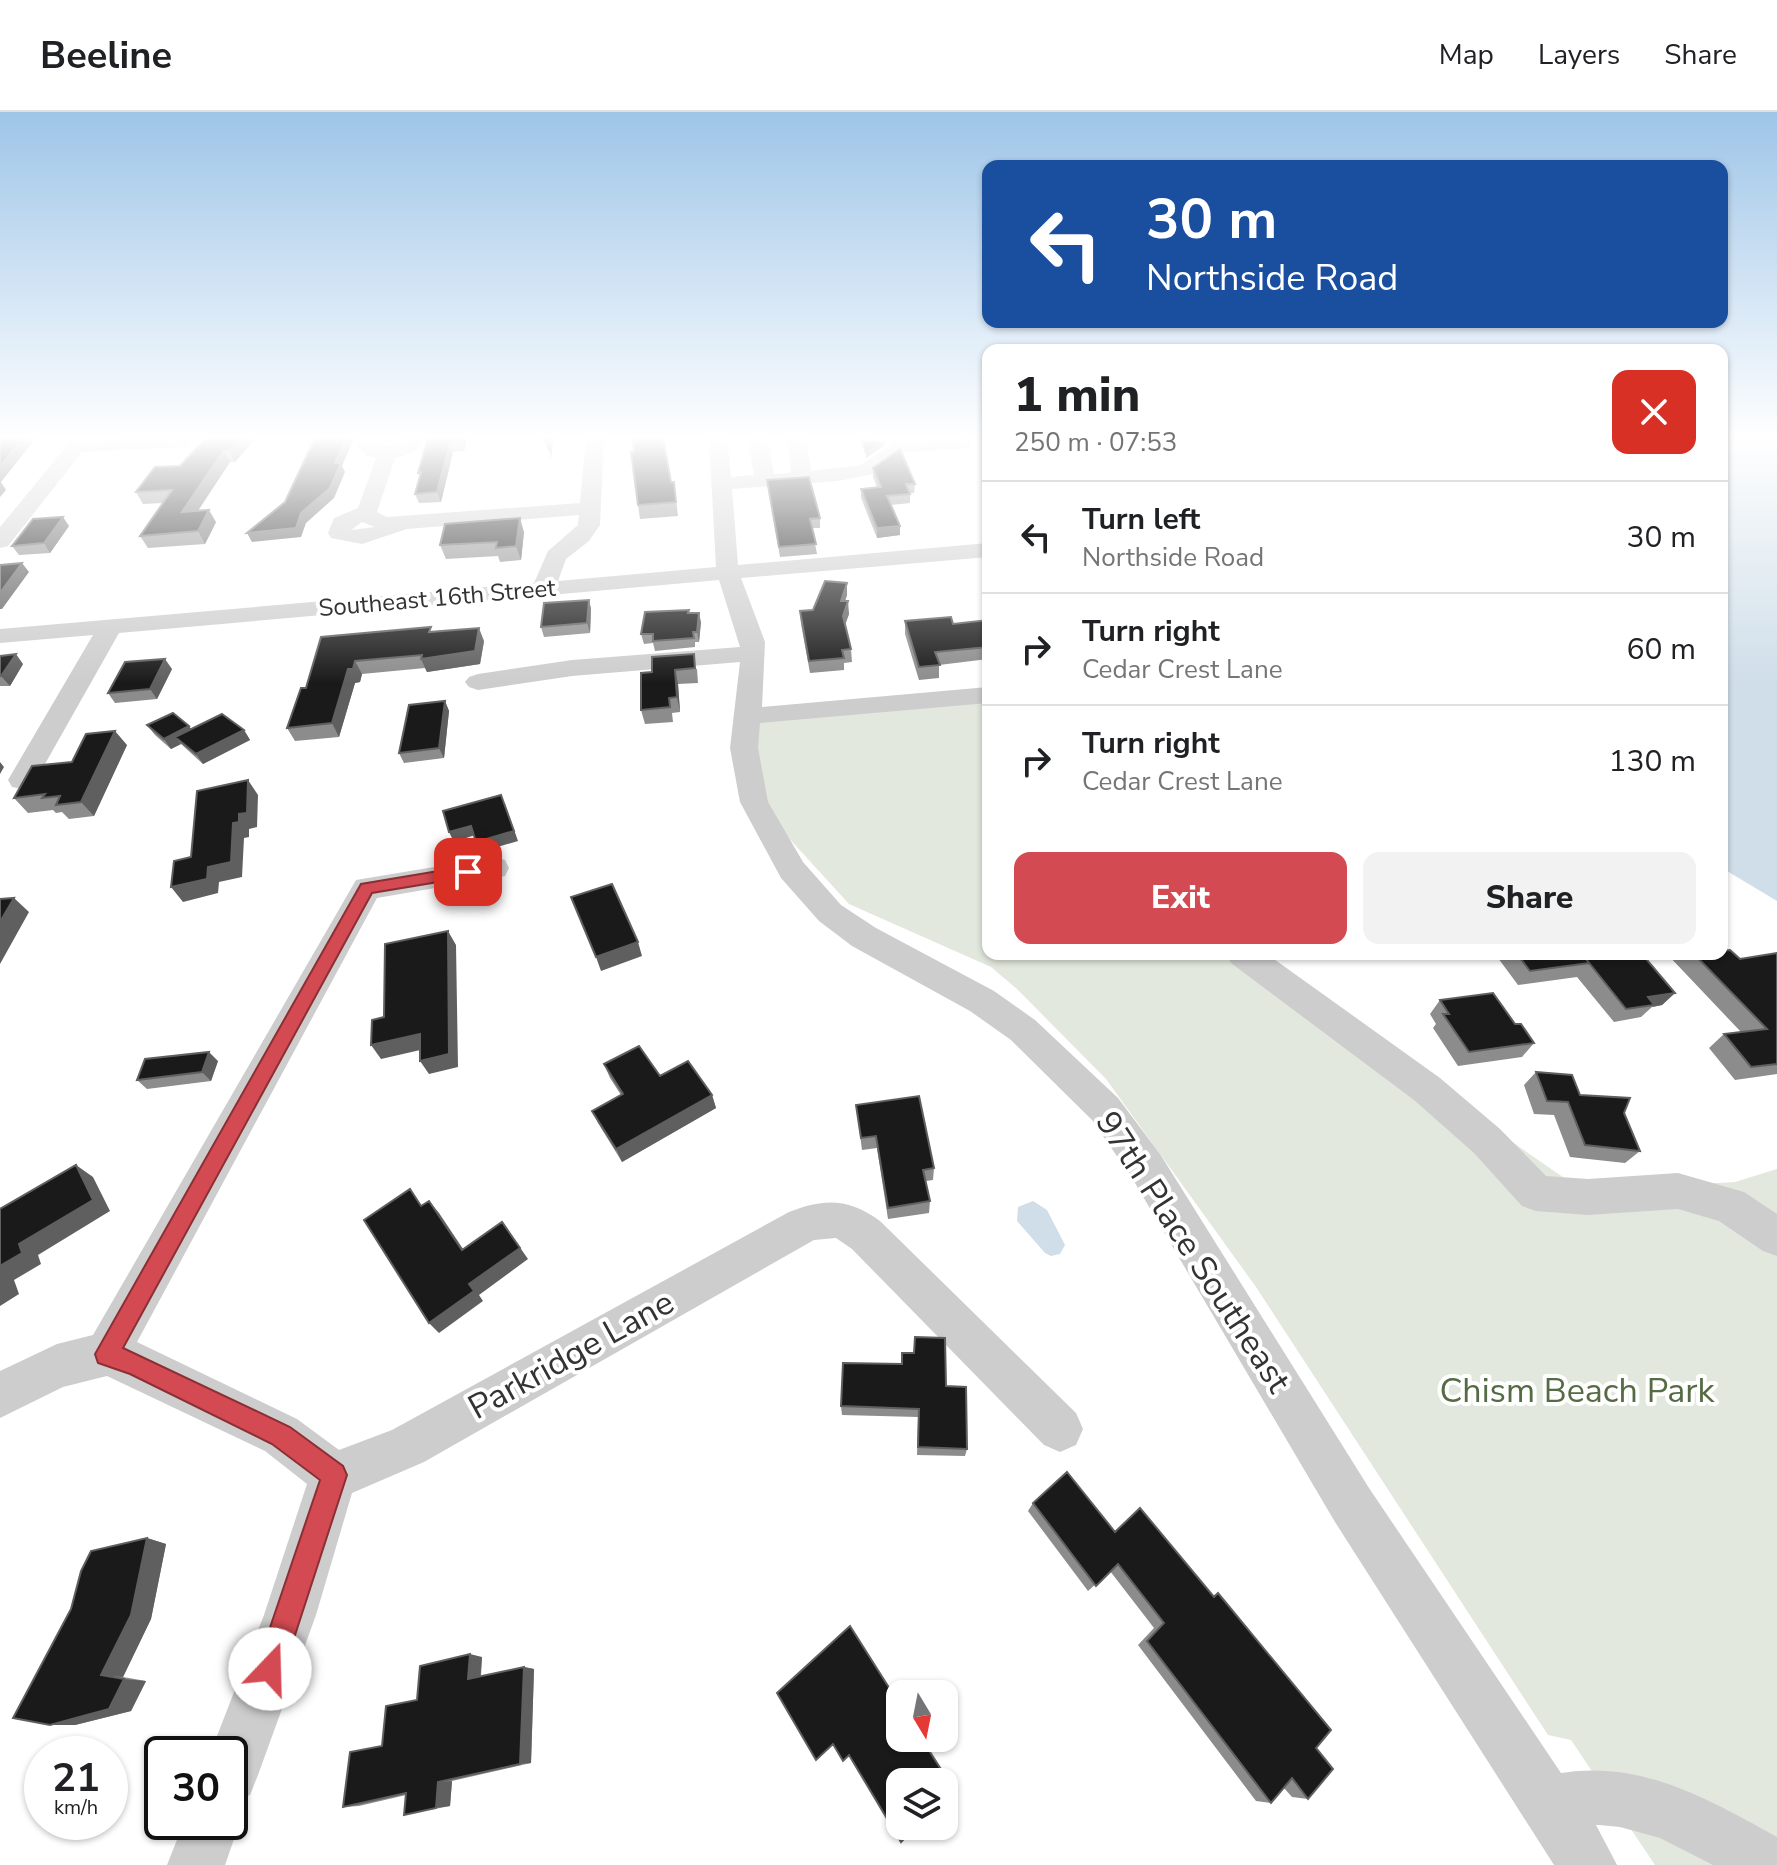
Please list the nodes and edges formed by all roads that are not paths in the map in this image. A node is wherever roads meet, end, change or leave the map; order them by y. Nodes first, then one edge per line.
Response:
1 (17, 520) edge
2 (355, 520) edge
3 (387, 520) edge
4 (442, 520) edge
5 (589, 520) edge
6 (724, 520) edge
7 (401, 523) junction
8 (0, 541) edge
9 (982, 550) edge
10 (728, 575) junction
11 (543, 589) junction
12 (110, 627) junction
13 (0, 636) edge
14 (753, 653) junction
15 (478, 682) dead end
16 (982, 696) edge
17 (747, 716) junction
18 (22, 780) edge
19 (494, 868) dead end
20 (1251, 960) edge
21 (1777, 1237) edge
22 (107, 1354) junction
23 (0, 1395) edge
24 (1060, 1429) dead end
25 (334, 1475) junction
26 (245, 1736) edge
27 (1550, 1803) junction
28 (205, 1840) edge
29 (196, 1865) edge
30 (1588, 1865) edge
31 (1770, 1865) edge

1 - 8 street
2 - 7 street
3 - 7 street
4 - 7 street
5 - 11 street
6 - 10 street, 97th Place Southeast
9 - 10 street, Southeast 16th Street
10 - 11 street, Southeast 16th Street
10 - 14 street, 97th Place Southeast
11 - 12 street, Southeast 16th Street
12 - 13 street, Southeast 16th Street
12 - 18 street
14 - 15 street
14 - 17 street, 97th Place Southeast
16 - 17 street
17 - 27 street, 97th Place Southeast
19 - 22 street
20 - 21 street
22 - 23 street
22 - 25 street
24 - 25 street, Parkridge Lane
25 - 26 street
27 - 30 street, 97th Place Southeast
27 - 31 street
28 - 29 street

